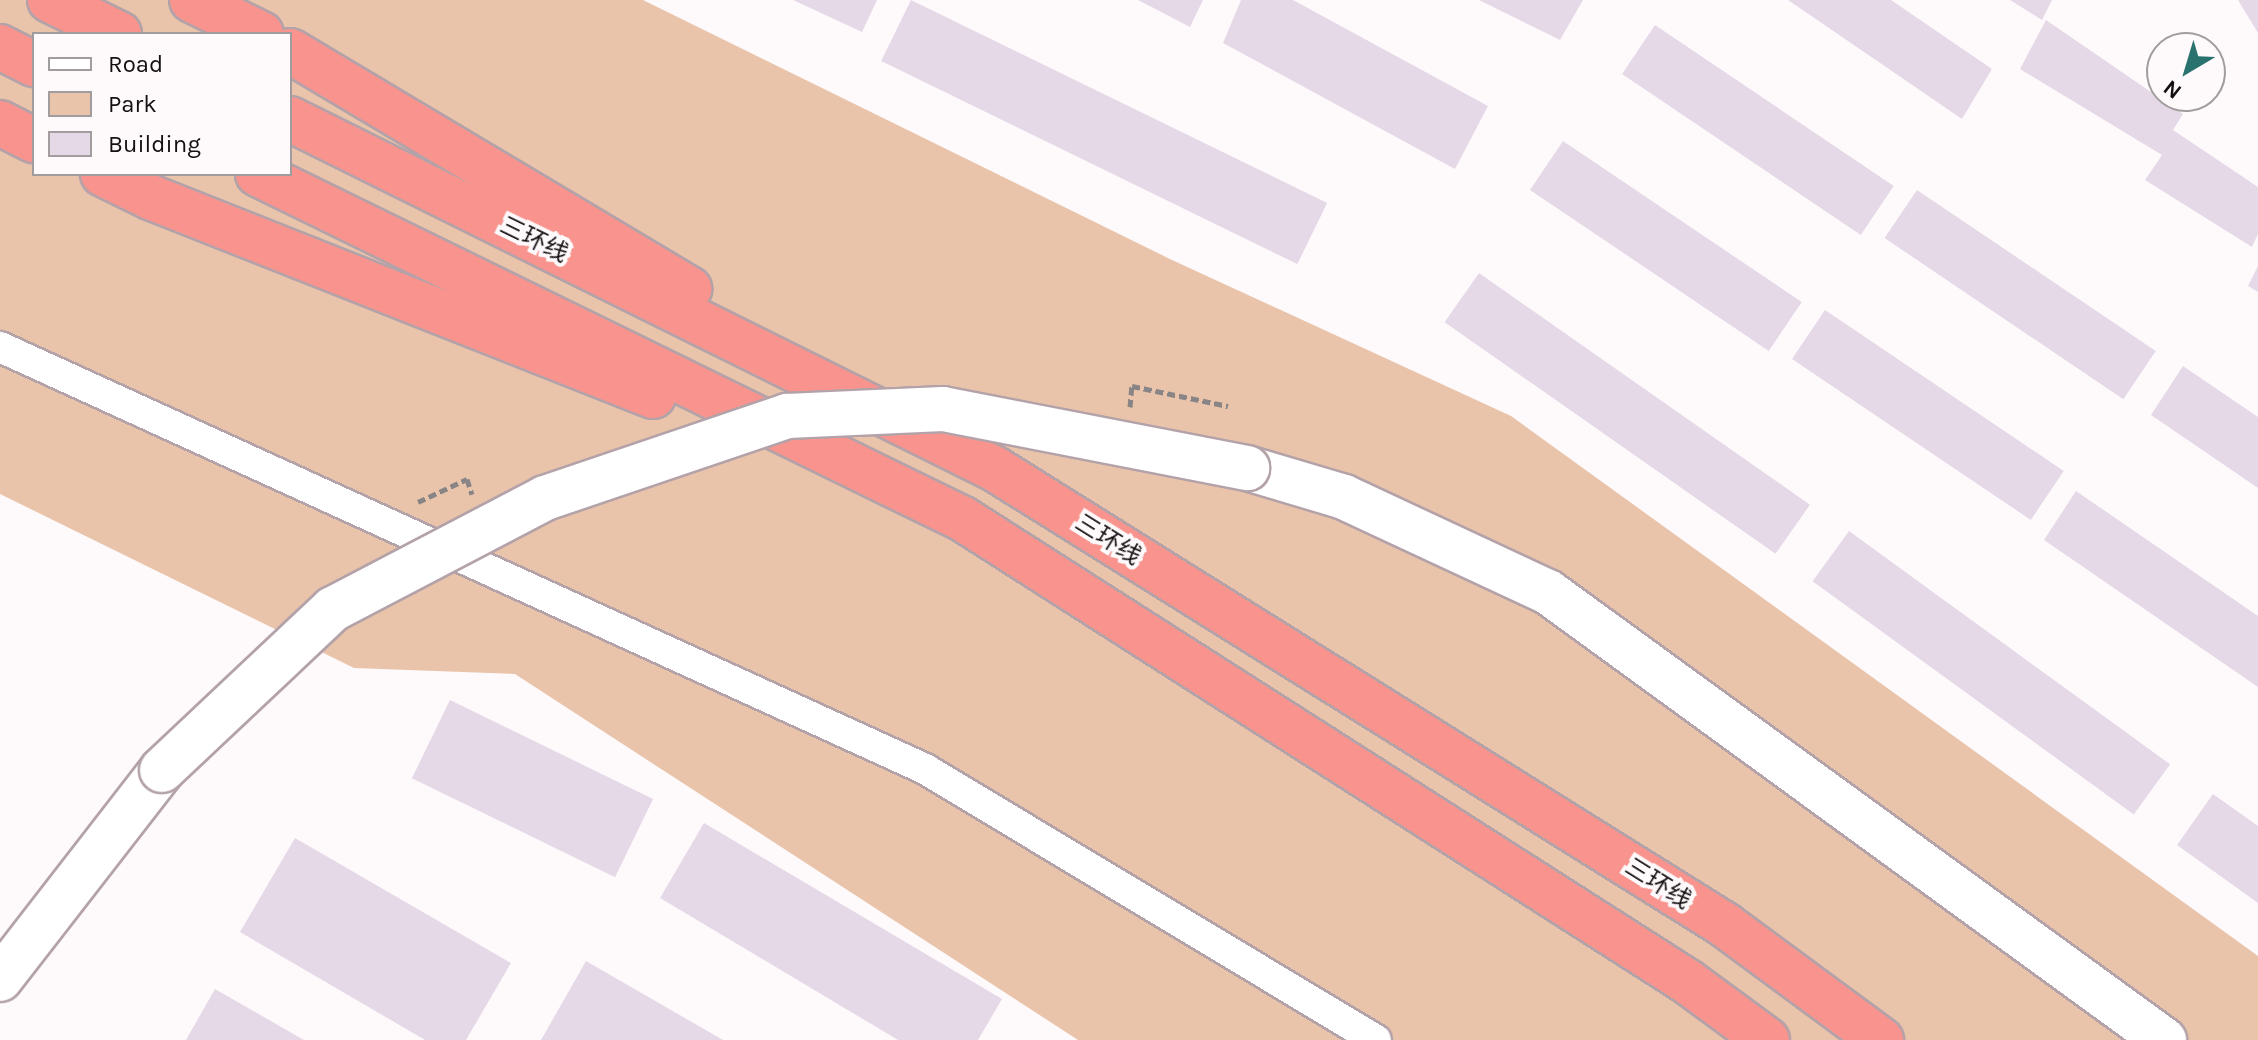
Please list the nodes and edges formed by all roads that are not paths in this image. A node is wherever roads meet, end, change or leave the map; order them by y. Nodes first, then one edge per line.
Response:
1 (50, 0) edge
2 (192, 0) edge
3 (115, 32) edge
4 (257, 32) edge
5 (0, 47) edge
6 (292, 52) edge
7 (32, 63) edge
8 (292, 120) edge
9 (0, 123) edge
10 (32, 139) edge
11 (107, 176) edge
12 (262, 176) edge
13 (0, 347) edge
14 (995, 469) junction
15 (963, 519) junction
16 (0, 979) edge
17 (1376, 1040) edge
18 (1767, 1040) edge
19 (1881, 1040) edge
20 (2164, 1040) edge

1 - 3 highway
2 - 4 highway
5 - 7 highway
6 - 14 highway
8 - 14 highway, 三环线
9 - 10 highway
11 - 15 highway
12 - 15 highway
13 - 17 street
14 - 19 highway, 三环线
15 - 18 highway
16 - 20 main road, bridge

